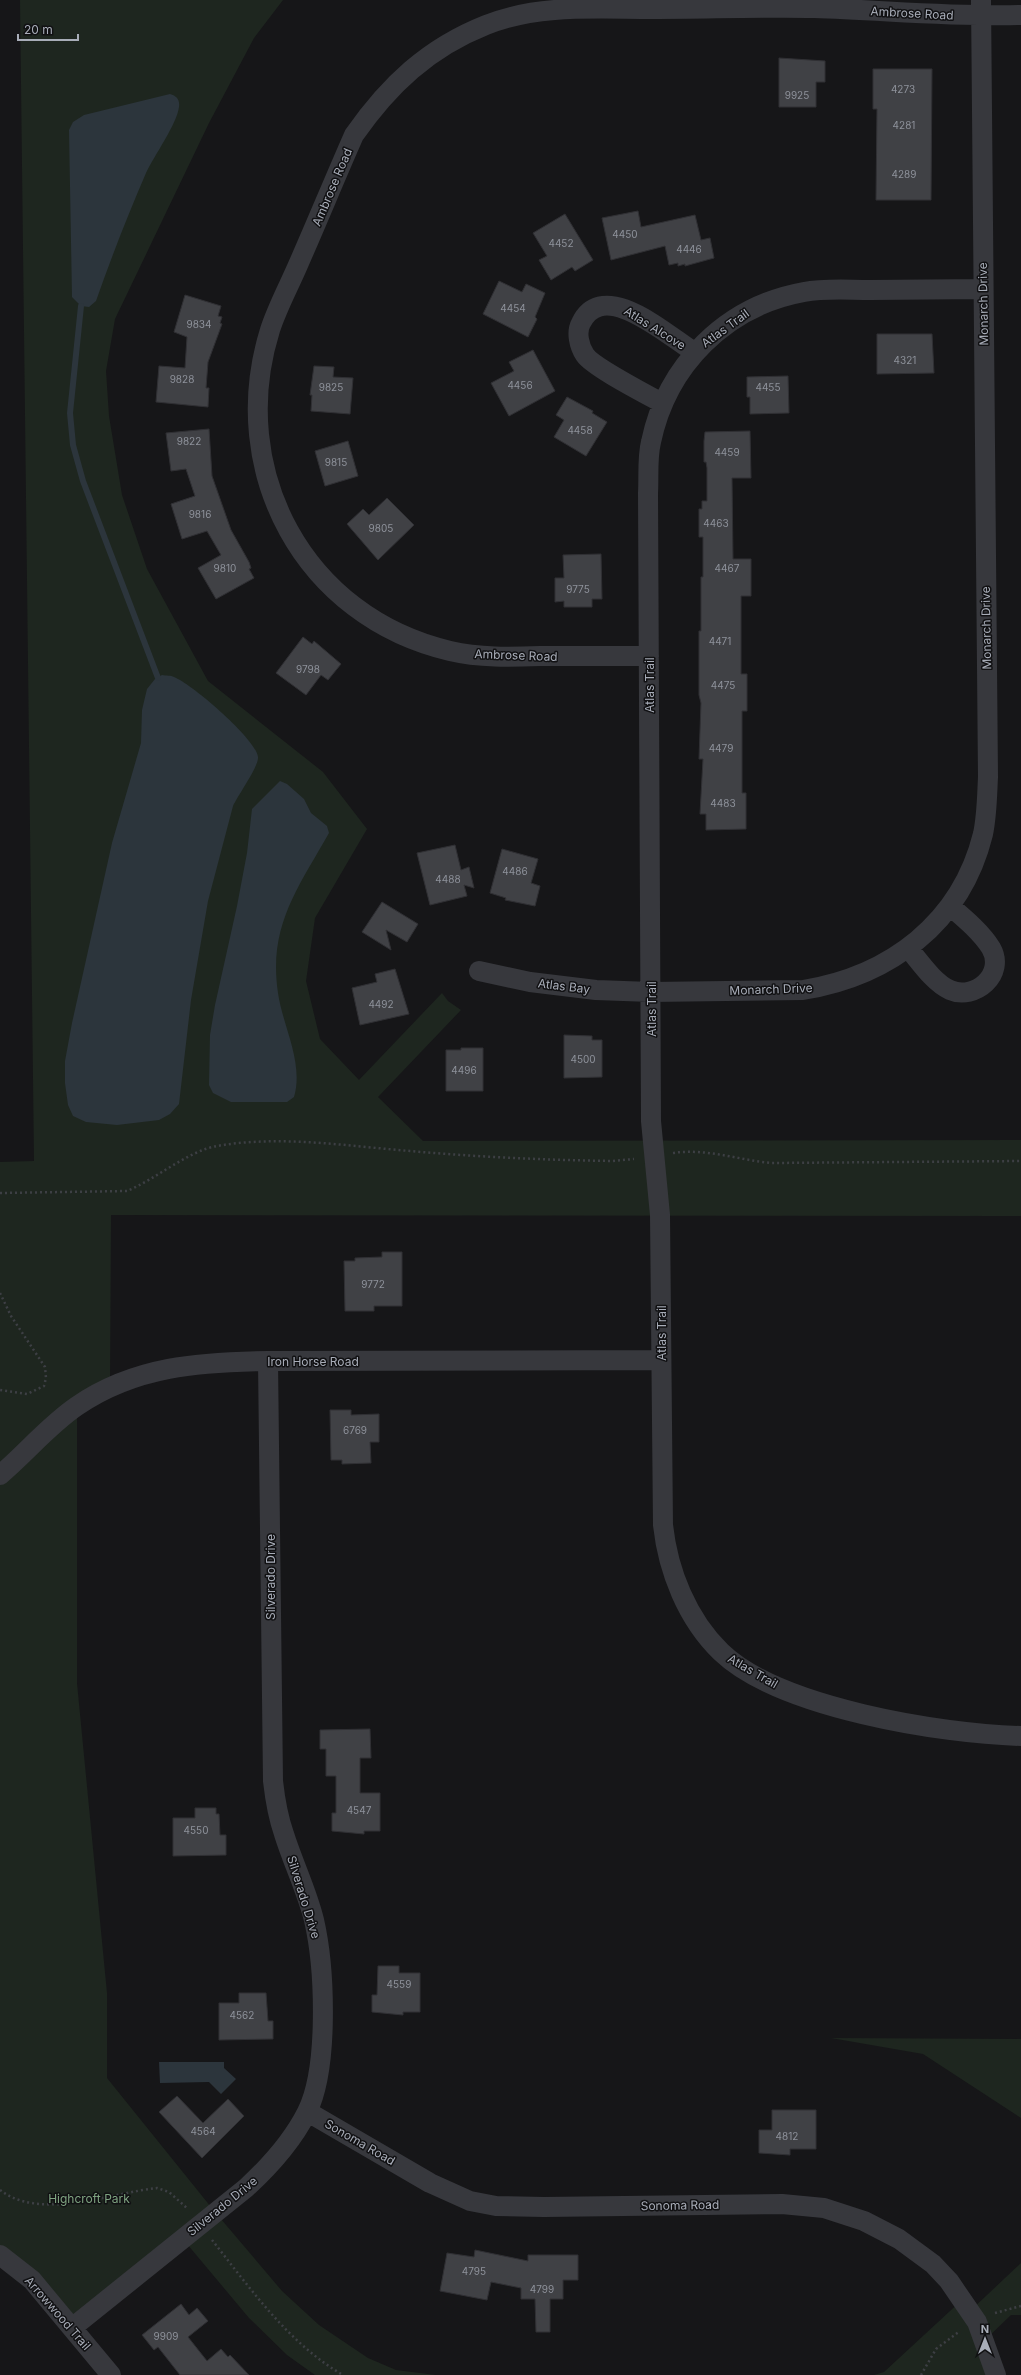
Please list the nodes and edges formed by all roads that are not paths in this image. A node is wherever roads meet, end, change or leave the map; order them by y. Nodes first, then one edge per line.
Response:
1 (615, 5) edge
2 (919, 7) edge
3 (981, 8) edge
4 (1021, 15) edge
5 (983, 290) junction
6 (694, 352) junction
7 (662, 403) junction
8 (649, 656) junction
9 (950, 906) junction
10 (909, 949) junction
11 (479, 971) dead end
12 (651, 992) junction
13 (661, 1360) junction
14 (268, 1361) junction
15 (0, 1475) edge
16 (1021, 1736) edge
17 (308, 2112) junction
18 (0, 2255) edge
19 (72, 2327) junction
20 (111, 2375) edge
21 (996, 2375) edge

1 - 2 street, Ambrose Road
1 - 8 street, Ambrose Road
2 - 3 street, Ambrose Road
3 - 4 street, Ambrose Road
3 - 5 street, Monarch Drive
5 - 6 street, Atlas Trail
5 - 9 street, Monarch Drive
6 - 7 street, Atlas Trail
6 - 7 street, Atlas Alcove
7 - 8 street, Atlas Trail
8 - 12 street, Atlas Trail
9 - 10 street, Monarch Drive
9 - 10 street
10 - 12 street, Monarch Drive
11 - 12 street, Atlas Bay
12 - 13 street, Atlas Trail
13 - 14 street, Iron Horse Road
13 - 16 street, Atlas Trail
14 - 15 street, Iron Horse Road
14 - 17 street, Silverado Drive
17 - 19 street, Silverado Drive
17 - 21 street, Sonoma Road
18 - 19 street, Arrowwood Trail
19 - 20 street, Arrowwood Trail

